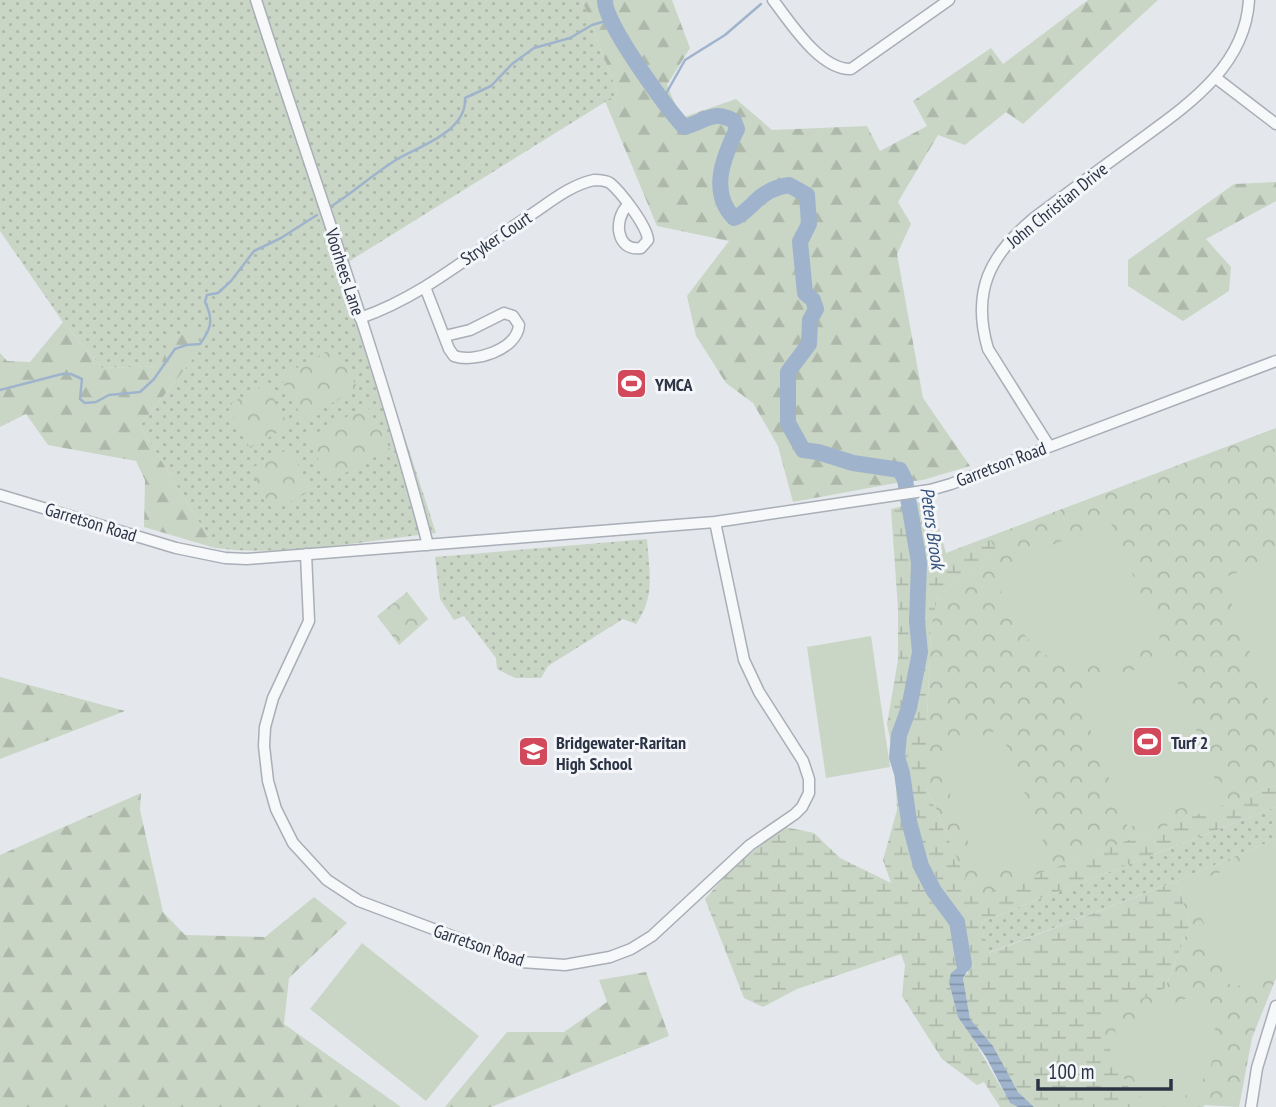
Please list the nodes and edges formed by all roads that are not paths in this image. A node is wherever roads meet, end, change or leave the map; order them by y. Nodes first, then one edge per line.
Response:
1 (257, 0) edge
2 (773, 0) edge
3 (950, 0) edge
4 (1249, 0) edge
5 (1216, 78) junction
6 (1276, 124) edge
7 (628, 205) dead end
8 (425, 287) junction
9 (360, 318) junction
10 (444, 336) junction
11 (1276, 361) edge
12 (1049, 446) junction
13 (0, 495) edge
14 (715, 522) junction
15 (428, 545) junction
16 (306, 554) junction
17 (1276, 1006) edge
18 (1251, 1107) edge

1 - 9 street, Voorhees Lane
2 - 3 street
4 - 5 street, John Christian Drive
5 - 6 street
5 - 12 street, John Christian Drive
7 - 8 street, Stryker Court
8 - 9 street, Stryker Court
8 - 10 street
9 - 15 street, Voorhees Lane
10 - 10 street
11 - 12 street, Garretson Road
12 - 14 street, Garretson Road
13 - 16 street, Garretson Road
14 - 15 street, Garretson Road
14 - 16 street, Garretson Road
15 - 16 street, Garretson Road
17 - 18 street

